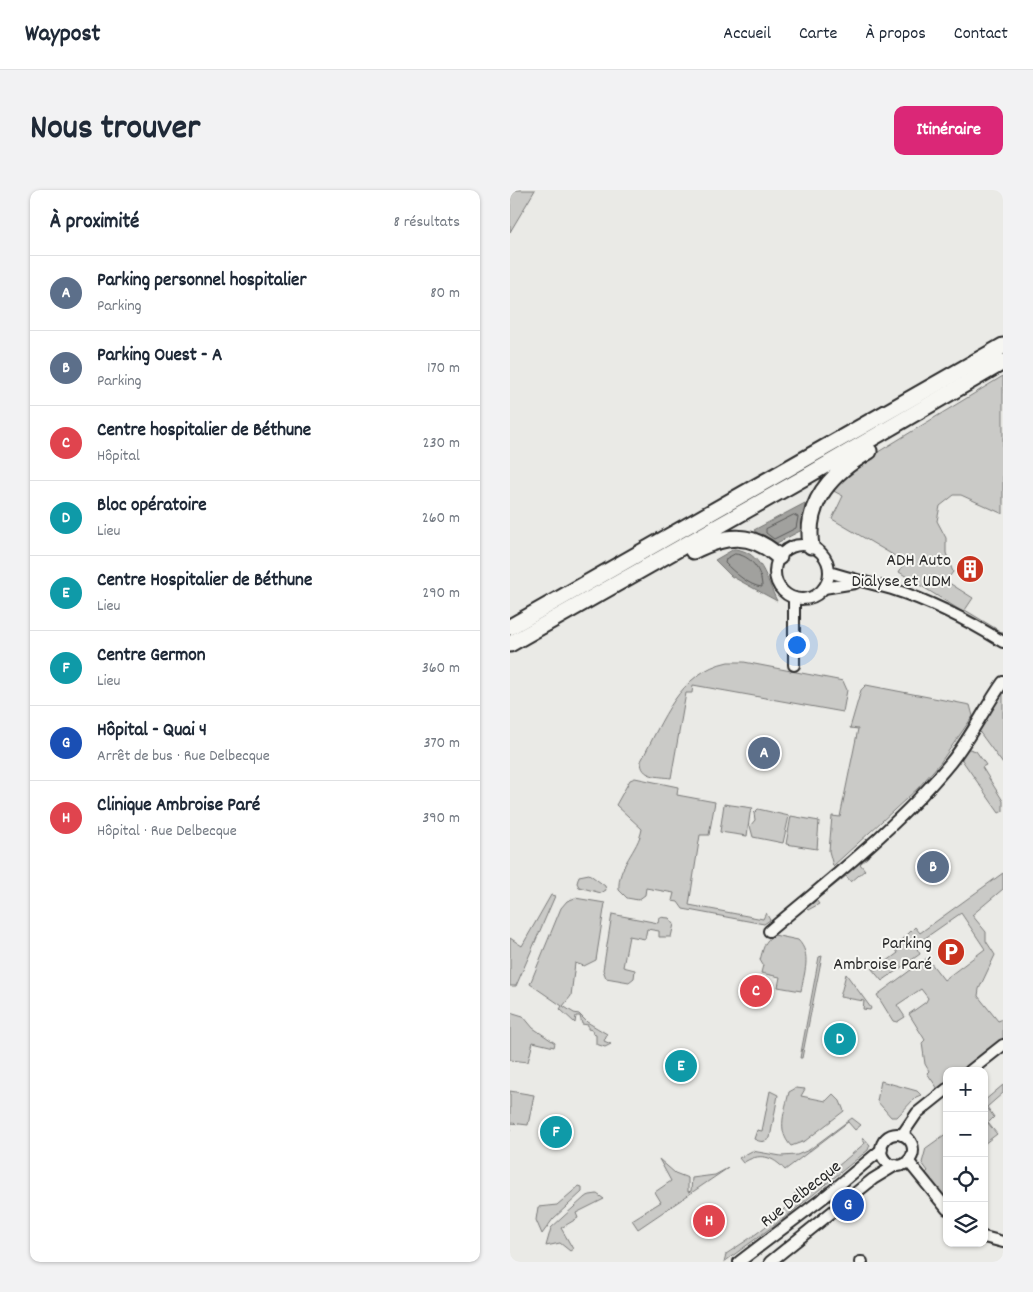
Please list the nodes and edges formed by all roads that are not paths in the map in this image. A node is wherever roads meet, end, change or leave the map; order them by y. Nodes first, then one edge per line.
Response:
1 (1003, 346) edge
2 (1003, 362) edge
3 (947, 395) junction
4 (811, 546) junction
5 (779, 557) junction
6 (829, 572) junction
7 (622, 581) junction
8 (858, 582) junction
9 (824, 588) junction
10 (794, 598) junction
11 (808, 598) junction
12 (795, 620) junction
13 (510, 627) edge
14 (1003, 642) edge
15 (510, 644) edge
16 (794, 665) dead end
17 (1003, 682) edge
18 (769, 931) dead end
19 (1003, 1046) edge
20 (975, 1067) edge
21 (943, 1092) edge
22 (902, 1135) junction
23 (882, 1149) junction
24 (908, 1161) junction
25 (896, 1165) junction
26 (943, 1204) edge
27 (988, 1238) edge
28 (1003, 1242) edge
29 (739, 1262) edge
30 (770, 1262) edge

1 - 13 highway
2 - 3 highway
3 - 4 highway
3 - 7 highway
4 - 5 street
4 - 6 street
5 - 7 highway
5 - 10 street
6 - 8 street
6 - 9 street
7 - 15 highway
8 - 9 street
8 - 14 street
9 - 11 street
10 - 11 street
10 - 12 street
11 - 12 street
12 - 16 street
17 - 18 street
19 - 20 street
21 - 22 street
22 - 23 street
22 - 24 street
23 - 25 street
23 - 29 street, Rue Delbecque
24 - 25 street
24 - 26 street
25 - 30 street, Rue Delbecque
27 - 28 street

